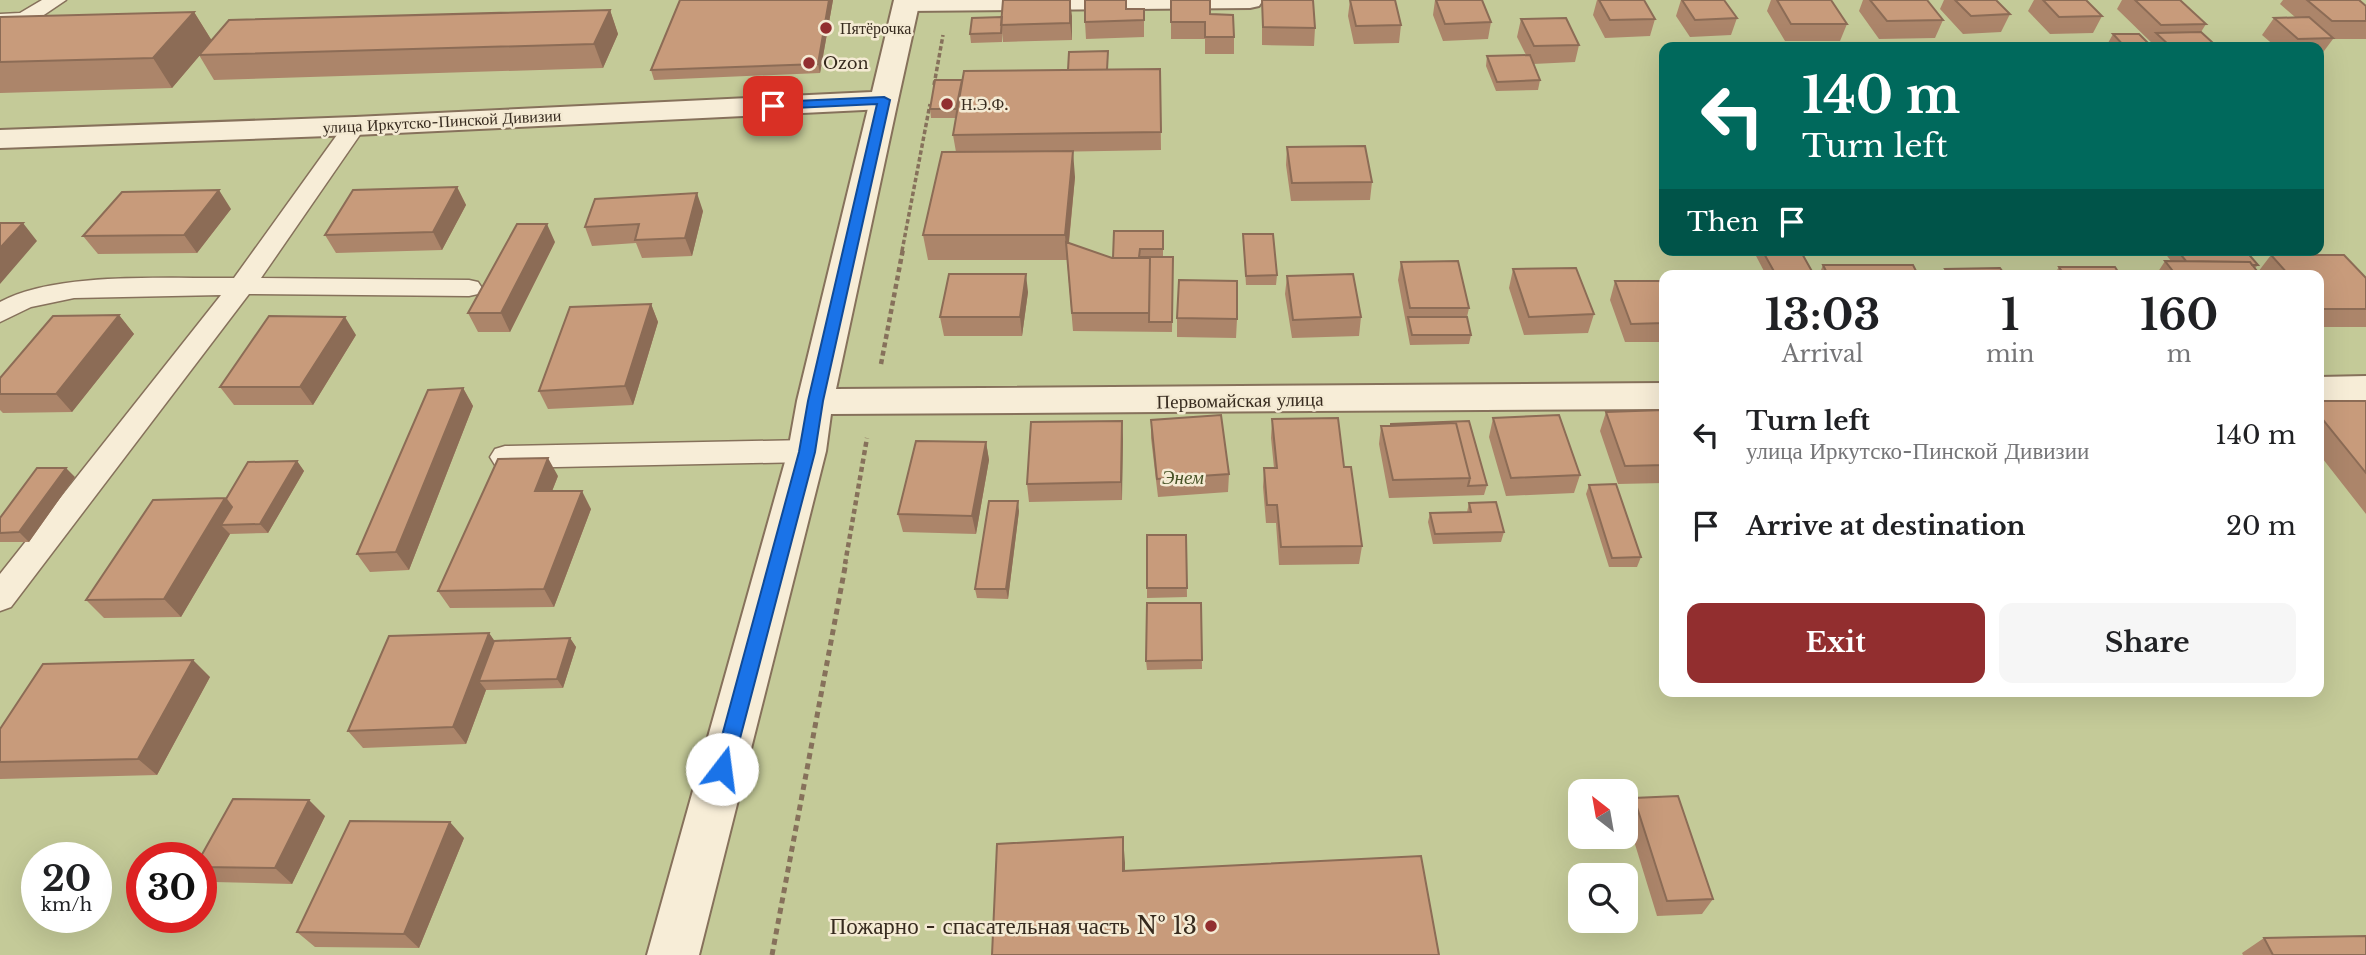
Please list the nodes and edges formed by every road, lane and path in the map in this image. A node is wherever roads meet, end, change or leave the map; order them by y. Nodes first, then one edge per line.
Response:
1 (56, 0) edge
2 (1250, 0) edge
3 (907, 1) edge
4 (948, 4) junction
5 (0, 20) edge
6 (933, 89) edge
7 (884, 100) junction
8 (931, 103) edge
9 (355, 126) junction
10 (0, 139) edge
11 (242, 286) junction
12 (469, 288) dead end
13 (0, 313) edge
14 (2366, 389) edge
15 (2324, 390) edge
16 (1659, 396) edge
17 (815, 401) junction
18 (873, 403) junction
19 (807, 452) junction
20 (505, 457) edge
21 (0, 598) edge
22 (673, 955) edge
23 (772, 955) edge

1 - 5 lane
2 - 4 street
3 - 4 street
3 - 7 street
4 - 6 path
7 - 9 street, улица Иркутско-Пинской Дивизии
7 - 17 street
8 - 18 path
9 - 10 street, улица Иркутско-Пинской Дивизии
9 - 11 lane
11 - 12 lane
11 - 13 lane
11 - 21 lane
14 - 15 street
16 - 18 street, Первомайская улица
17 - 18 street, Первомайская улица
17 - 19 street
18 - 23 path
19 - 20 lane
19 - 22 street

